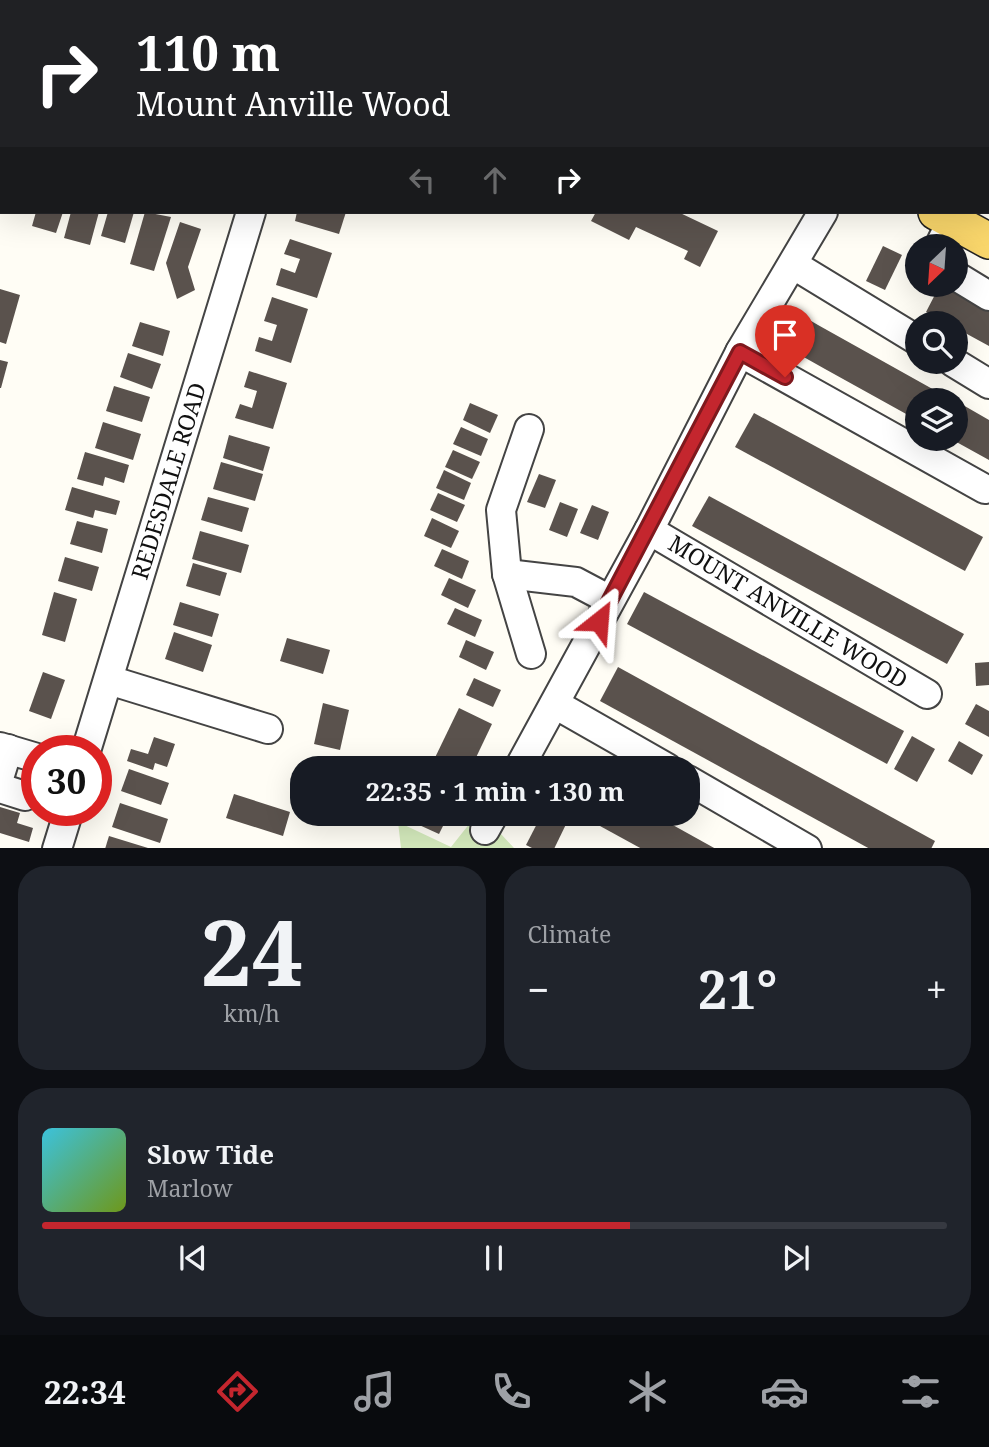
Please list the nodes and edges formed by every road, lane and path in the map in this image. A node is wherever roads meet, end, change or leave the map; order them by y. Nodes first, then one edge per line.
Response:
1 (250, 214) edge
2 (822, 214) edge
3 (942, 226) edge
4 (989, 240) edge
5 (794, 265) junction
6 (968, 283) edge
7 (989, 296) edge
8 (905, 333) edge
9 (740, 352) junction
10 (968, 371) edge
11 (989, 384) edge
12 (529, 429) dead end
13 (985, 489) dead end
14 (649, 530) junction
15 (507, 574) junction
16 (610, 600) junction
17 (531, 654) dead end
18 (109, 680) junction
19 (927, 694) dead end
20 (555, 704) junction
21 (268, 729) dead end
22 (91, 735) edge
23 (526, 756) edge
24 (646, 756) edge
25 (3, 757) edge
26 (21, 758) edge
27 (700, 787) edge
28 (63, 826) edge
29 (57, 848) edge
30 (805, 848) edge

1 - 18 street, REDESDALE ROAD
2 - 5 street, MOUNT ANVILLE WOOD
3 - 4 main road
5 - 8 street
5 - 9 street, MOUNT ANVILLE WOOD
6 - 7 street
9 - 13 street
9 - 14 street, MOUNT ANVILLE WOOD
10 - 11 street
12 - 15 street
14 - 16 street, MOUNT ANVILLE WOOD
14 - 19 street, MOUNT ANVILLE WOOD
15 - 16 street
15 - 17 street
16 - 20 street, MOUNT ANVILLE WOOD
18 - 21 street
18 - 22 street, REDESDALE ROAD
20 - 23 street, MOUNT ANVILLE WOOD
20 - 24 street
25 - 26 street
27 - 30 street
28 - 29 street

